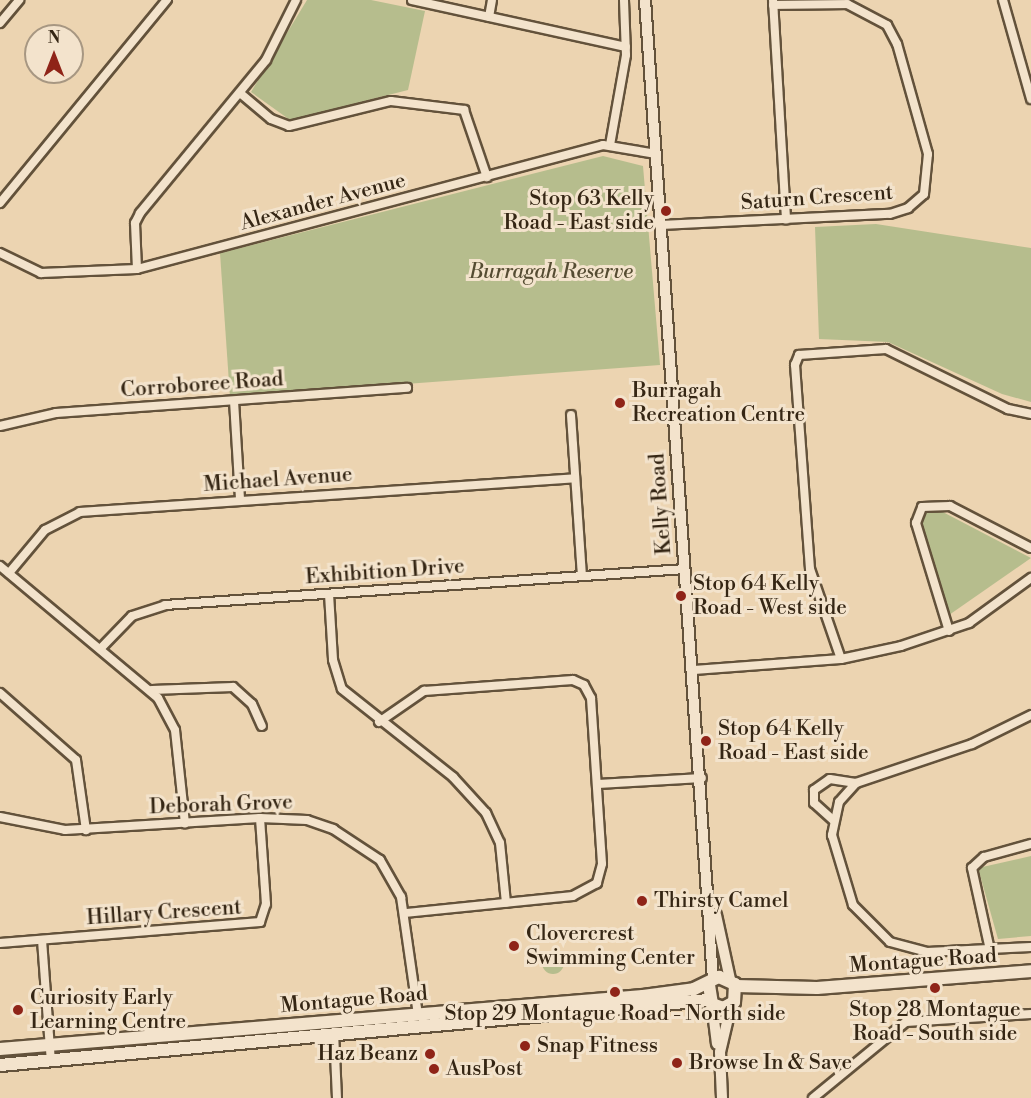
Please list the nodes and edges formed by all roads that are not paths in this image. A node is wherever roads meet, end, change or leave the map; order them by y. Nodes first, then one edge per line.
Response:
1 (19, 0) edge
2 (167, 0) edge
3 (296, 0) edge
4 (412, 0) edge
5 (492, 0) edge
6 (624, 0) edge
7 (645, 0) edge
8 (1003, 0) edge
9 (773, 3) edge
10 (489, 17) junction
11 (0, 23) edge
12 (626, 47) junction
13 (240, 93) junction
14 (1031, 99) edge
15 (610, 145) junction
16 (656, 154) junction
17 (487, 177) junction
18 (0, 203) edge
19 (786, 220) junction
20 (661, 225) junction
21 (0, 253) edge
22 (137, 268) junction
23 (407, 388) dead end
24 (234, 402) junction
25 (1031, 414) edge
26 (571, 415) dead end
27 (0, 426) edge
28 (575, 478) junction
29 (240, 500) junction
30 (1031, 548) edge
31 (0, 566) edge
32 (685, 569) junction
33 (9, 573) junction
34 (582, 576) junction
35 (1031, 578) edge
36 (329, 594) junction
37 (949, 631) junction
38 (102, 647) junction
39 (841, 659) junction
40 (694, 670) junction
41 (152, 690) junction
42 (0, 693) edge
43 (1031, 715) edge
44 (379, 722) junction
45 (262, 726) dead end
46 (702, 778) junction
47 (856, 783) junction
48 (598, 784) junction
49 (0, 817) edge
50 (260, 818) junction
51 (833, 820) junction
52 (185, 823) junction
53 (86, 830) junction
54 (1031, 844) edge
55 (711, 897) junction
56 (507, 903) junction
57 (407, 913) junction
58 (42, 940) junction
59 (0, 943) edge
60 (1031, 947) edge
61 (990, 950) junction
62 (1031, 971) edge
63 (711, 982) junction
64 (733, 983) junction
65 (817, 988) junction
66 (710, 1002) junction
67 (733, 1002) junction
68 (1031, 1014) edge
69 (418, 1020) junction
70 (333, 1027) junction
71 (50, 1045) junction
72 (0, 1049) edge
73 (720, 1052) junction
74 (51, 1062) junction
75 (0, 1065) edge
76 (337, 1098) edge
77 (722, 1098) edge
78 (813, 1098) edge

1 - 11 street
2 - 18 street
3 - 13 street
4 - 10 street
5 - 10 street
6 - 12 street
7 - 16 street, Kelly Road
8 - 14 street
9 - 19 street
9 - 19 street, Saturn Crescent
10 - 12 street
12 - 15 street
13 - 17 street
13 - 22 street
15 - 16 street, Alexander Avenue
15 - 17 street, Alexander Avenue
16 - 20 street, Kelly Road
17 - 22 street, Alexander Avenue
19 - 20 street, Saturn Crescent
20 - 32 street, Kelly Road
21 - 22 street, Alexander Avenue
23 - 24 street, Corroboree Road
24 - 27 street, Corroboree Road
24 - 29 street
25 - 39 street
26 - 28 street
28 - 29 street, Michael Avenue
28 - 34 street
29 - 33 street, Michael Avenue
30 - 37 street
31 - 33 street
32 - 34 street, Exhibition Drive
32 - 40 street, Kelly Road
33 - 38 street
34 - 36 street, Exhibition Drive
35 - 37 street
36 - 38 street, Exhibition Drive
36 - 44 street
37 - 39 street
38 - 41 street
39 - 40 street
40 - 46 street, Kelly Road
41 - 45 street
41 - 52 street
42 - 53 street
43 - 47 street
44 - 48 street
44 - 56 street
46 - 48 street
46 - 55 street, Kelly Road
47 - 51 street
47 - 51 street
48 - 56 street
49 - 53 street, Deborah Grove
50 - 52 street, Deborah Grove
50 - 57 street, Deborah Grove
50 - 58 street, Hillary Crescent
51 - 61 street
52 - 53 street, Deborah Grove
54 - 61 street
55 - 63 street, Kelly Road
55 - 64 street, Kelly Road
56 - 57 street
57 - 69 street, Deborah Grove
58 - 59 street, Hillary Crescent
58 - 71 street
60 - 61 street
62 - 65 main road, Montague Road
63 - 64 main road, Montague Road
63 - 66 main road
63 - 69 main road, Montague Road
64 - 65 main road, Montague Road
64 - 67 main road
65 - 67 main road, Montague Road
66 - 67 main road, Montague Road
66 - 69 main road, Montague Road
66 - 73 street
67 - 73 street
68 - 78 street
69 - 70 main road, Montague Road
70 - 71 main road, Montague Road
70 - 74 main road, Montague Road
70 - 76 street
71 - 72 main road, Montague Road
71 - 74 street
73 - 77 street
74 - 75 main road, Montague Road

